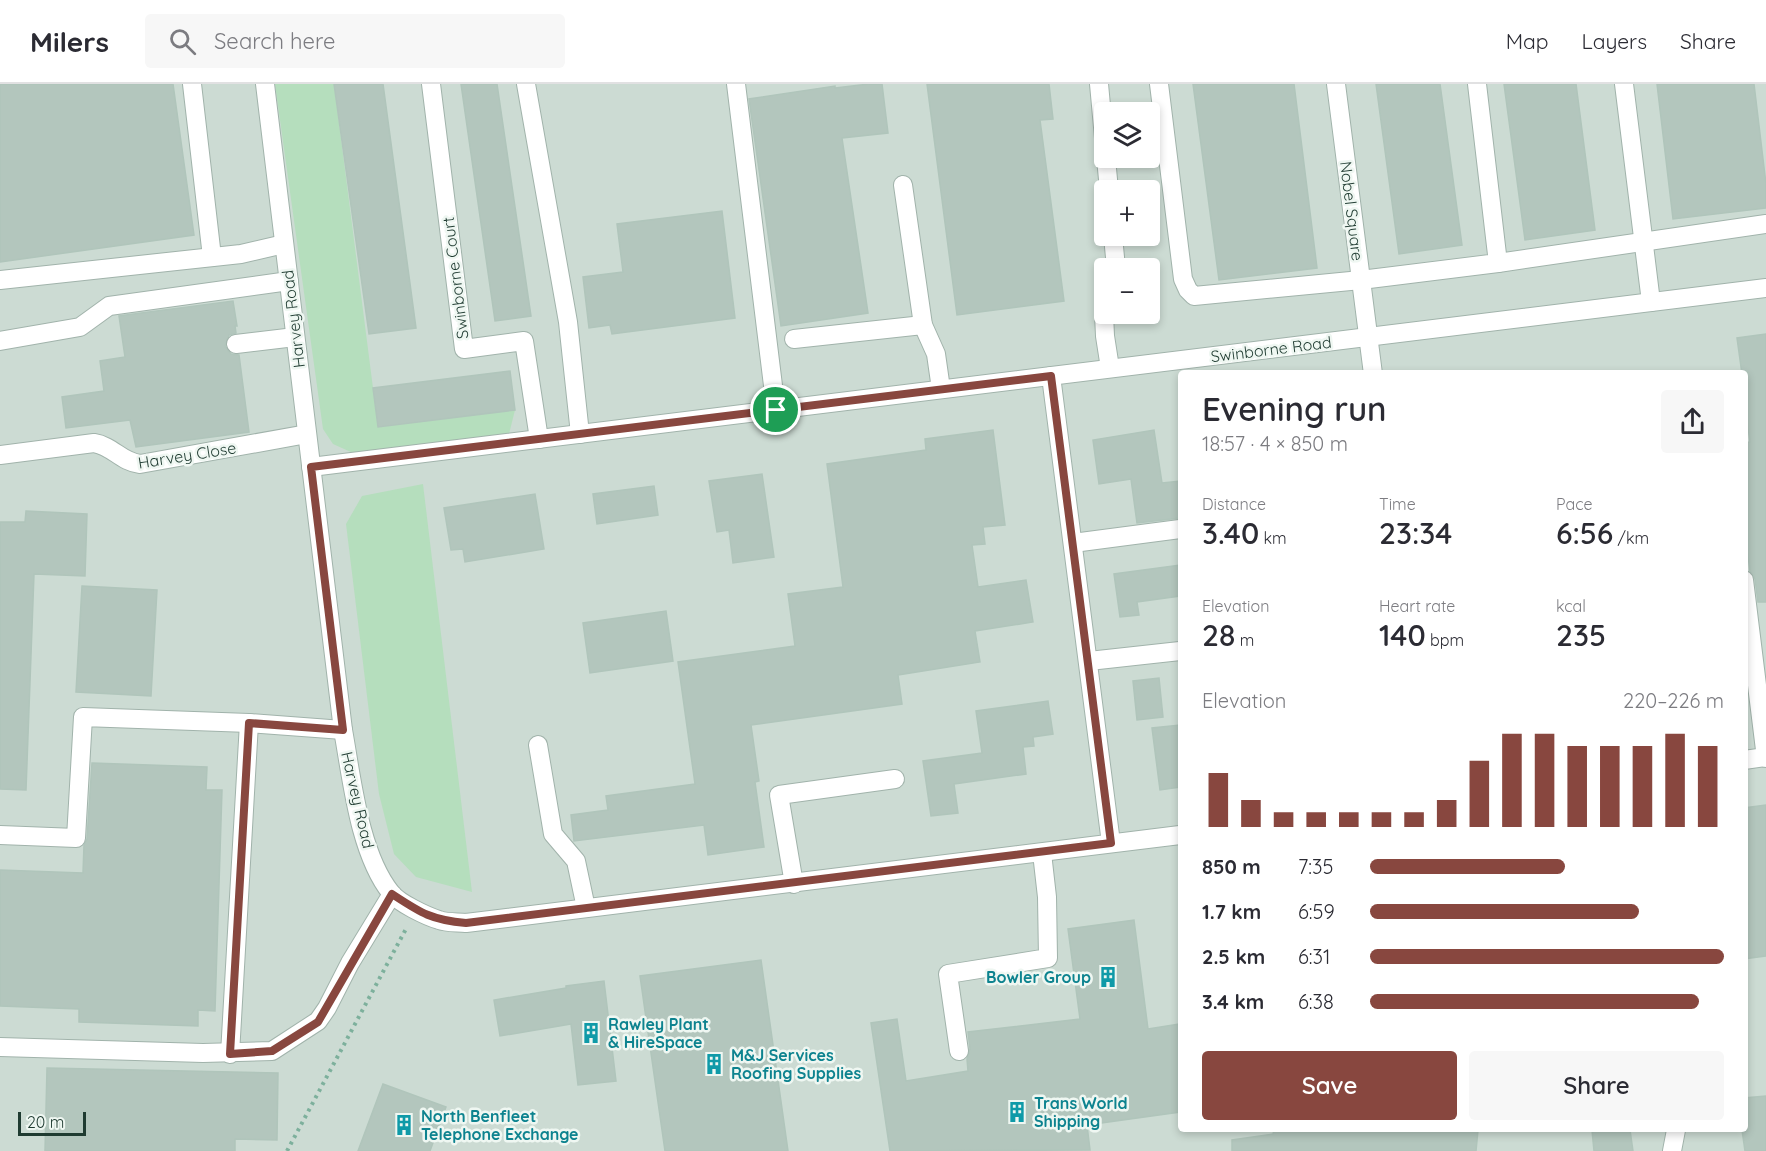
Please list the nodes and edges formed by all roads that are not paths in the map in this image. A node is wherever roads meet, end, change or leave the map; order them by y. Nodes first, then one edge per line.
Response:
1 (192, 84) edge
2 (265, 84) edge
3 (431, 84) edge
4 (526, 84) edge
5 (736, 84) edge
6 (1099, 84) edge
7 (1159, 84) edge
8 (1336, 84) edge
9 (1477, 84) edge
10 (1624, 84) edge
11 (1101, 102) edge
12 (903, 185) dead end
13 (1766, 224) edge
14 (1642, 243) junction
15 (284, 244) junction
16 (212, 257) junction
17 (1498, 263) junction
18 (0, 279) edge
19 (288, 280) junction
20 (1361, 280) junction
21 (1766, 288) edge
22 (1651, 302) junction
23 (1104, 324) edge
24 (923, 325) junction
25 (295, 337) junction
26 (1368, 337) junction
27 (794, 339) dead end
28 (0, 341) edge
29 (236, 344) dead end
30 (1110, 369) junction
31 (1372, 370) edge
32 (1051, 376) junction
33 (941, 389) junction
34 (776, 410) junction
35 (307, 434) junction
36 (580, 434) junction
37 (539, 439) junction
38 (0, 455) edge
39 (311, 467) junction
40 (1178, 529) edge
41 (1073, 543) junction
42 (1748, 612) edge
43 (1178, 651) edge
44 (1089, 661) junction
45 (249, 723) junction
46 (343, 730) junction
47 (538, 745) dead end
48 (1766, 758) edge
49 (1748, 760) edge
50 (895, 779) dead end
51 (0, 835) edge
52 (1178, 835) edge
53 (1111, 843) junction
54 (1042, 853) junction
55 (794, 884) junction
56 (392, 894) junction
57 (586, 908) junction
58 (0, 1047) edge
59 (959, 1051) dead end
60 (230, 1054) junction
61 (1676, 1132) edge
62 (1672, 1151) edge

1 - 16 street
2 - 15 street, Harvey Road
3 - 37 street, Swinborne Court
4 - 36 street
5 - 34 street
6 - 11 street
7 - 20 street
8 - 20 street, Nobel Square
9 - 17 street
10 - 14 street
12 - 24 street
13 - 14 street
14 - 17 street
14 - 22 street
15 - 16 street
15 - 19 street, Harvey Road
16 - 18 street
17 - 20 street
19 - 25 street, Harvey Road
19 - 28 street
20 - 26 street, Nobel Square
21 - 22 street, Swinborne Road
22 - 26 street, Swinborne Road
23 - 30 street
24 - 27 street
24 - 33 street
25 - 29 street
25 - 35 street, Harvey Road
26 - 30 street, Swinborne Road
26 - 31 street, Nobel Square
30 - 32 street, Swinborne Road
32 - 33 street, Swinborne Road
32 - 41 street
33 - 34 street, Swinborne Road
34 - 36 street, Swinborne Road
35 - 38 street, Harvey Close
35 - 39 street, Harvey Road
36 - 37 street, Swinborne Road
37 - 39 street, Swinborne Road
39 - 46 street, Harvey Road
40 - 41 street
41 - 44 street
42 - 48 street
43 - 44 street
44 - 53 street
45 - 46 street
45 - 51 street
45 - 60 street
46 - 56 street, Harvey Road
47 - 57 street
48 - 49 street
50 - 55 street
52 - 53 street, Harvey Road
53 - 54 street, Harvey Road
54 - 55 street, Harvey Road
54 - 59 street
55 - 57 street, Harvey Road
56 - 57 street, Harvey Road
56 - 60 street
58 - 60 street
61 - 62 street

